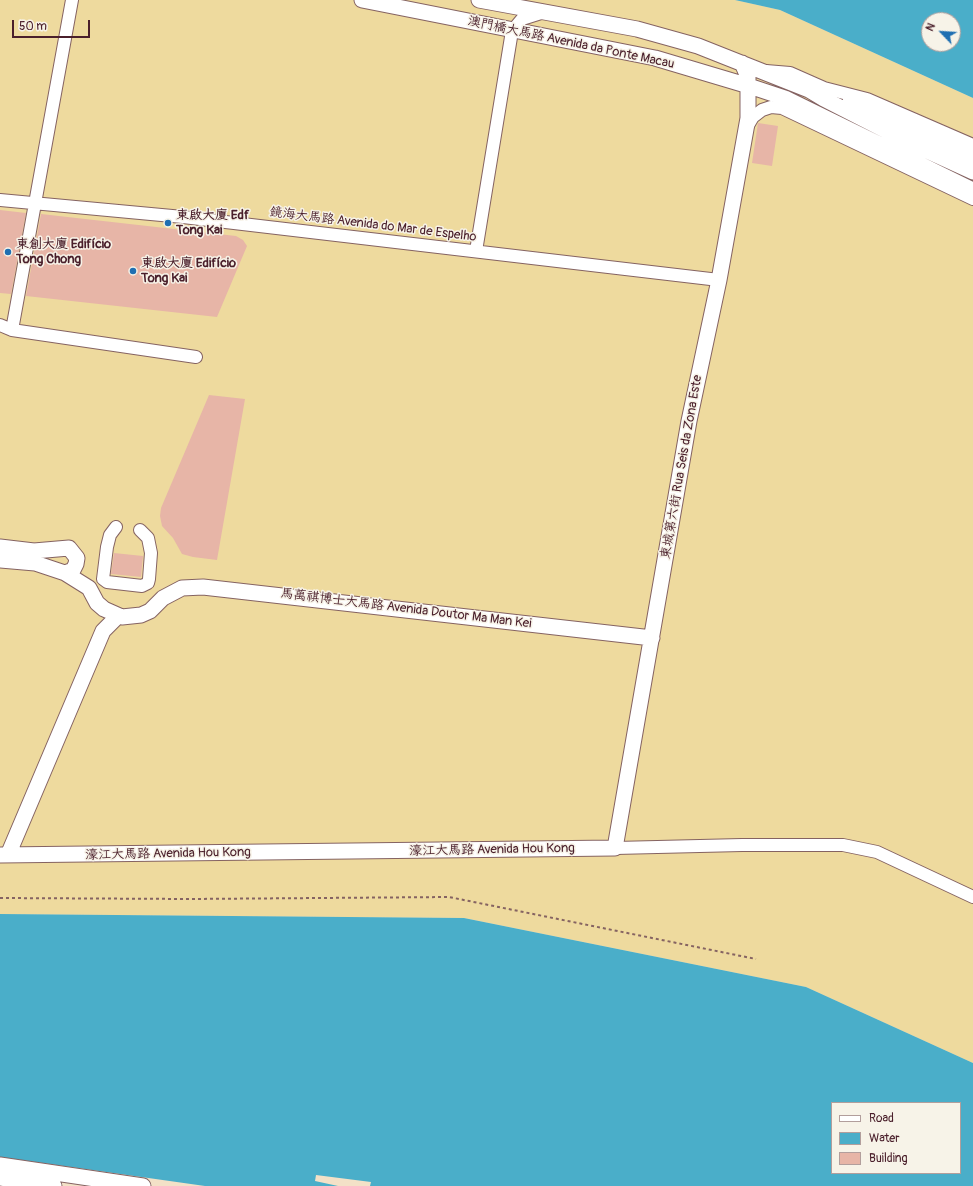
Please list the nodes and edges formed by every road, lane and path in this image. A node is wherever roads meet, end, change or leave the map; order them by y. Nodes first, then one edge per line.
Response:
1 (72, 0) edge
2 (362, 0) edge
3 (479, 0) edge
4 (546, 12) junction
5 (512, 31) junction
6 (742, 62) junction
7 (761, 71) junction
8 (749, 86) junction
9 (809, 90) junction
10 (746, 128) junction
11 (973, 145) edge
12 (973, 158) edge
13 (973, 172) edge
14 (973, 190) edge
15 (973, 199) edge
16 (0, 200) edge
17 (36, 204) junction
18 (476, 251) junction
19 (719, 280) junction
20 (0, 325) edge
21 (12, 330) junction
22 (0, 334) edge
23 (196, 357) dead end
24 (116, 527) dead end
25 (140, 530) dead end
26 (0, 547) edge
27 (0, 560) edge
28 (65, 573) junction
29 (118, 616) junction
30 (652, 638) junction
31 (615, 848) junction
32 (4, 855) edge
33 (973, 897) edge
34 (0, 898) edge
35 (756, 959) dead end
36 (0, 1165) edge
37 (0, 1178) edge
38 (54, 1186) edge
39 (143, 1186) edge

1 - 17 street
2 - 5 main road, 澳門橋大馬路 Avenida da Ponte Macau
3 - 4 main road, 澳門橋大馬路 Avenida da Ponte Macau
4 - 5 street
4 - 6 main road, 澳門橋大馬路 Avenida da Ponte Macau
5 - 8 main road, 澳門橋大馬路 Avenida da Ponte Macau
5 - 18 street
6 - 7 main road, 澳門橋大馬路 Avenida da Ponte Macau
6 - 8 main road, 東城第六街 Rua Seis da Zona Este
7 - 9 main road, 澳門橋大馬路 Avenida da Ponte Macau
7 - 11 street
8 - 10 main road, 東城第六街 Rua Seis da Zona Este
8 - 14 main road, 澳門橋大馬路 Avenida da Ponte Macau
9 - 12 main road
9 - 13 main road, 澳門橋大馬路 Avenida da Ponte Macau
10 - 15 street
10 - 19 main road, 東城第六街 Rua Seis da Zona Este
16 - 17 street, 鏡海大馬路 Avenida do Mar de Espelho
17 - 18 street, 鏡海大馬路 Avenida do Mar de Espelho
17 - 21 street
18 - 19 street, 鏡海大馬路 Avenida do Mar de Espelho
19 - 30 main road, 東城第六街 Rua Seis da Zona Este
20 - 21 street
21 - 22 street
21 - 23 street
24 - 25 street
26 - 28 main road
27 - 28 main road
28 - 29 main road
29 - 30 main road, 馬萬祺博士大馬路 Avenida Doutor Ma Man Kei
29 - 32 main road
30 - 31 main road, 東城第六街 Rua Seis da Zona Este
31 - 32 main road, 濠江大馬路 Avenida Hou Kong
31 - 33 street, 濠江大馬路 Avenida Hou Kong
34 - 35 path
36 - 39 main road
37 - 38 main road

